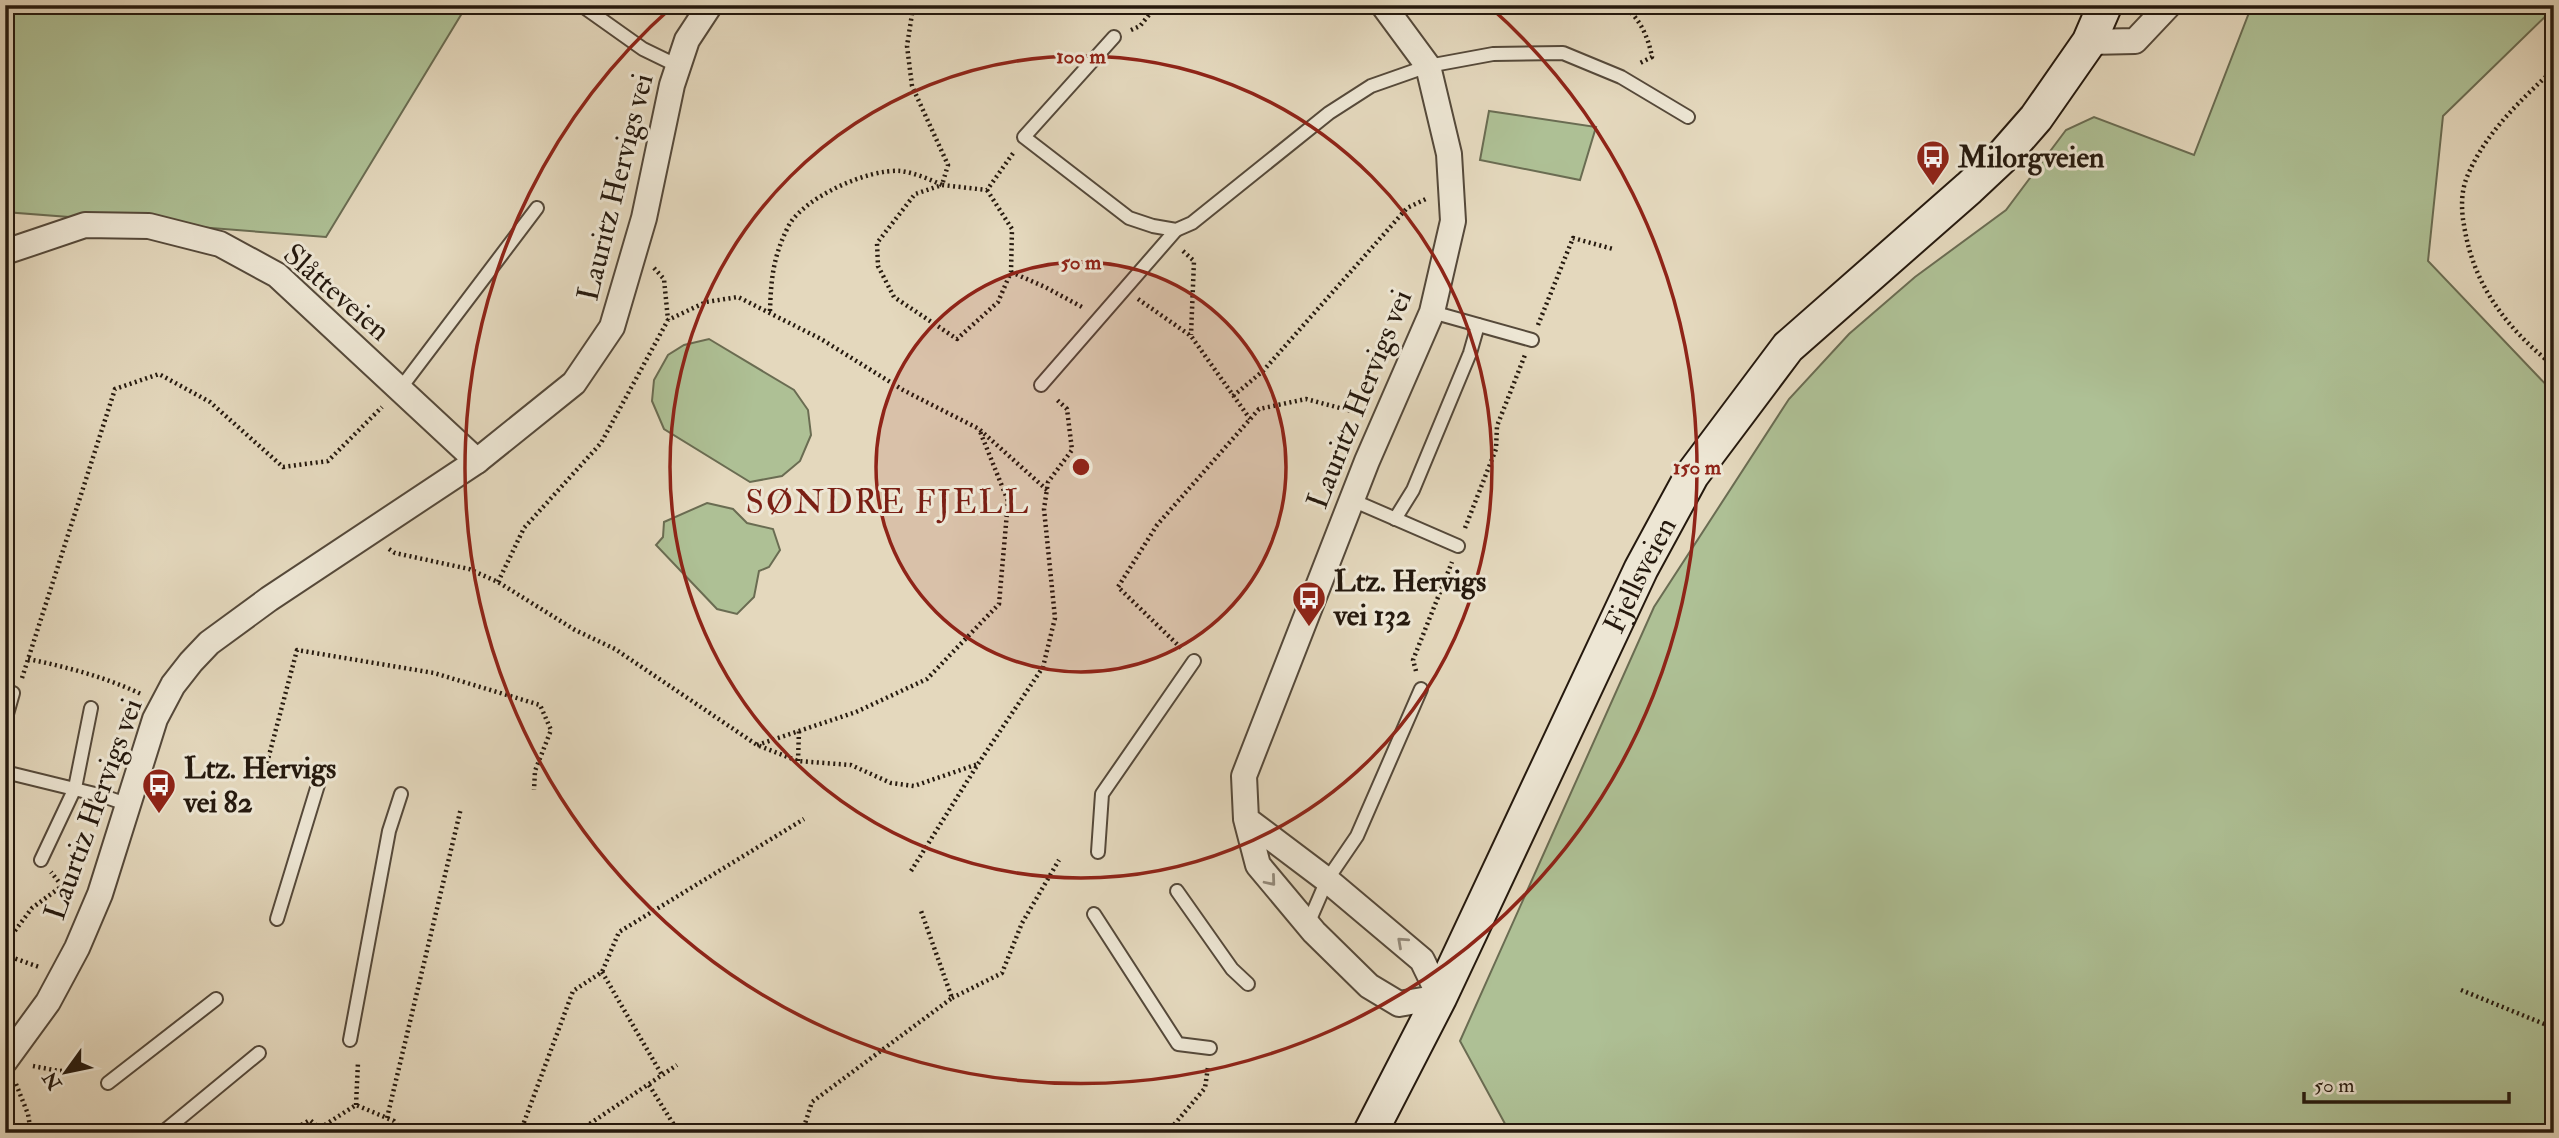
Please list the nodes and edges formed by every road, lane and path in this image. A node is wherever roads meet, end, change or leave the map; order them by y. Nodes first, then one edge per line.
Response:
1 (581, 5) edge
2 (710, 5) edge
3 (909, 5) edge
4 (1157, 5) edge
5 (1383, 5) edge
6 (1623, 5) edge
7 (2105, 5) edge
8 (2169, 5) edge
9 (1114, 37) joint
10 (2090, 42) junction
11 (678, 66) junction
12 (1428, 66) junction
13 (2554, 69) edge
14 (1621, 77) junction
15 (1688, 117) dead end
16 (1024, 137) junction
17 (942, 185) junction
18 (1451, 187) junction
19 (987, 190) junction
20 (537, 208) dead end
21 (1172, 234) junction
22 (636, 247) junction
23 (1613, 249) dead end
24 (5, 252) edge
25 (1011, 272) junction
26 (1124, 290) junction
27 (770, 312) junction
28 (1432, 312) junction
29 (1100, 317) junction
30 (668, 320) junction
31 (1478, 325) junction
32 (1191, 336) junction
33 (1532, 340) junction
34 (2554, 366) edge
35 (1041, 385) joint
36 (400, 389) junction
37 (1233, 396) junction
38 (1250, 419) junction
39 (1385, 420) junction
40 (979, 429) junction
41 (477, 461) junction
42 (1047, 490) junction
43 (1352, 500) junction
44 (1395, 519) junction
45 (364, 535) junction
46 (1458, 546) junction
47 (498, 582) junction
48 (28, 659) junction
49 (1194, 661) joint
50 (1421, 689) joint
51 (13, 693) joint
52 (162, 704) junction
53 (90, 708) dead end
54 (5, 721) edge
55 (799, 731) junction
56 (757, 745) junction
57 (798, 761) junction
58 (267, 763) dead end
59 (978, 764) junction
60 (5, 772) edge
61 (321, 775) dead end
62 (75, 788) junction
63 (534, 790) dead end
64 (401, 794) dead end
65 (129, 804) junction
66 (461, 808) dead end
67 (804, 818) dead end
68 (1246, 819) junction
69 (1098, 852) dead end
70 (41, 860) joint
71 (1059, 860) dead end
72 (911, 872) dead end
73 (1327, 880) junction
74 (1177, 891) dead end
75 (920, 908) dead end
76 (1094, 914) dead end
77 (277, 919) dead end
78 (1308, 924) junction
79 (5, 944) edge
80 (5, 955) edge
81 (602, 972) junction
82 (64, 975) junction
83 (1248, 984) dead end
84 (2461, 990) dead end
85 (952, 998) junction
86 (1440, 998) junction
87 (216, 999) dead end
88 (2554, 1028) edge
89 (349, 1040) dead end
90 (1210, 1048) joint
91 (258, 1053) dead end
92 (6, 1061) edge
93 (358, 1062) dead end
94 (677, 1065) dead end
95 (77, 1070) dead end
96 (662, 1075) junction
97 (108, 1083) dead end
98 (649, 1085) junction
99 (356, 1105) junction
100 (387, 1118) junction
101 (320, 1128) junction
102 (31, 1133) edge
103 (162, 1133) edge
104 (286, 1133) edge
105 (326, 1133) edge
106 (404, 1133) edge
107 (520, 1133) edge
108 (576, 1133) edge
109 (679, 1133) edge
110 (803, 1133) edge
111 (1167, 1133) edge
112 (1370, 1133) edge

1 - 11 lane
2 - 11 street, Lauritz Hervigs vei
3 - 17 path
4 - 9 path
5 - 12 street, Lauritz Hervigs vei
6 - 14 path
7 - 10 main road, Fjellsveien
8 - 10 street
9 - 16 lane
10 - 86 main road, Fjellsveien
11 - 22 street, Lauritz Hervigs vei
12 - 14 lane
12 - 18 street, Lauritz Hervigs vei
12 - 21 lane
13 - 34 path
14 - 15 lane
16 - 19 path
16 - 21 lane
17 - 19 path
17 - 25 path
17 - 27 path
18 - 28 street, Lauritz Hervigs vei
18 - 37 path
19 - 25 path
20 - 36 lane
21 - 26 lane
21 - 32 path
22 - 30 path
22 - 41 street, Lauritz Hervigs vei
23 - 33 path
24 - 36 street, Slåtteveien
25 - 29 path
26 - 29 lane
26 - 32 path
27 - 30 path
27 - 40 path
28 - 31 lane
28 - 39 street, Lauritz Hervigs vei
29 - 35 lane
30 - 47 path
31 - 33 lane
31 - 44 lane
32 - 37 path
33 - 46 path
35 - 42 path
36 - 41 street, Slåtteveien
36 - 48 path
37 - 38 path
38 - 39 path
38 - 49 path
39 - 43 street, Lauritz Hervigs vei
40 - 42 path
40 - 55 path
41 - 45 street, Laurtiz Hervigs vei
42 - 59 path
43 - 44 lane
43 - 68 street, Lauritz Hervigs vei
44 - 46 lane
45 - 47 path
45 - 52 street, Laurtiz Hervigs vei
46 - 50 path
47 - 56 path
48 - 51 path
48 - 52 path
49 - 69 lane
50 - 73 lane
51 - 54 lane
52 - 65 street, Laurtiz Hervigs vei
53 - 62 lane
55 - 56 path
55 - 57 path
56 - 57 path
57 - 59 path
58 - 63 path
59 - 72 path
60 - 62 lane
61 - 77 lane
62 - 65 lane
62 - 70 lane
64 - 89 lane
65 - 82 street, Laurtiz Hervigs vei
66 - 100 path
67 - 81 path
68 - 73 street
68 -> 78 street, Lauritz Hervigs vei
70 - 79 path
71 - 85 path
73 - 78 lane
86 -> 73 street
74 - 83 lane
75 - 85 path
76 - 90 lane
78 - 86 street, Lauritz Hervigs vei
80 - 82 path
81 - 96 path
81 - 107 path
82 - 92 street, Laurtiz Hervigs vei
84 - 88 path
85 - 110 path
86 - 112 main road, Fjellsveien
87 - 97 lane
90 - 111 path
91 - 103 lane
92 - 95 path
92 - 102 path
93 - 99 path
94 - 96 path
96 - 98 path
98 - 108 path
98 - 109 path
99 - 100 path
99 - 101 path
100 - 106 path
101 - 104 path
101 - 105 path

